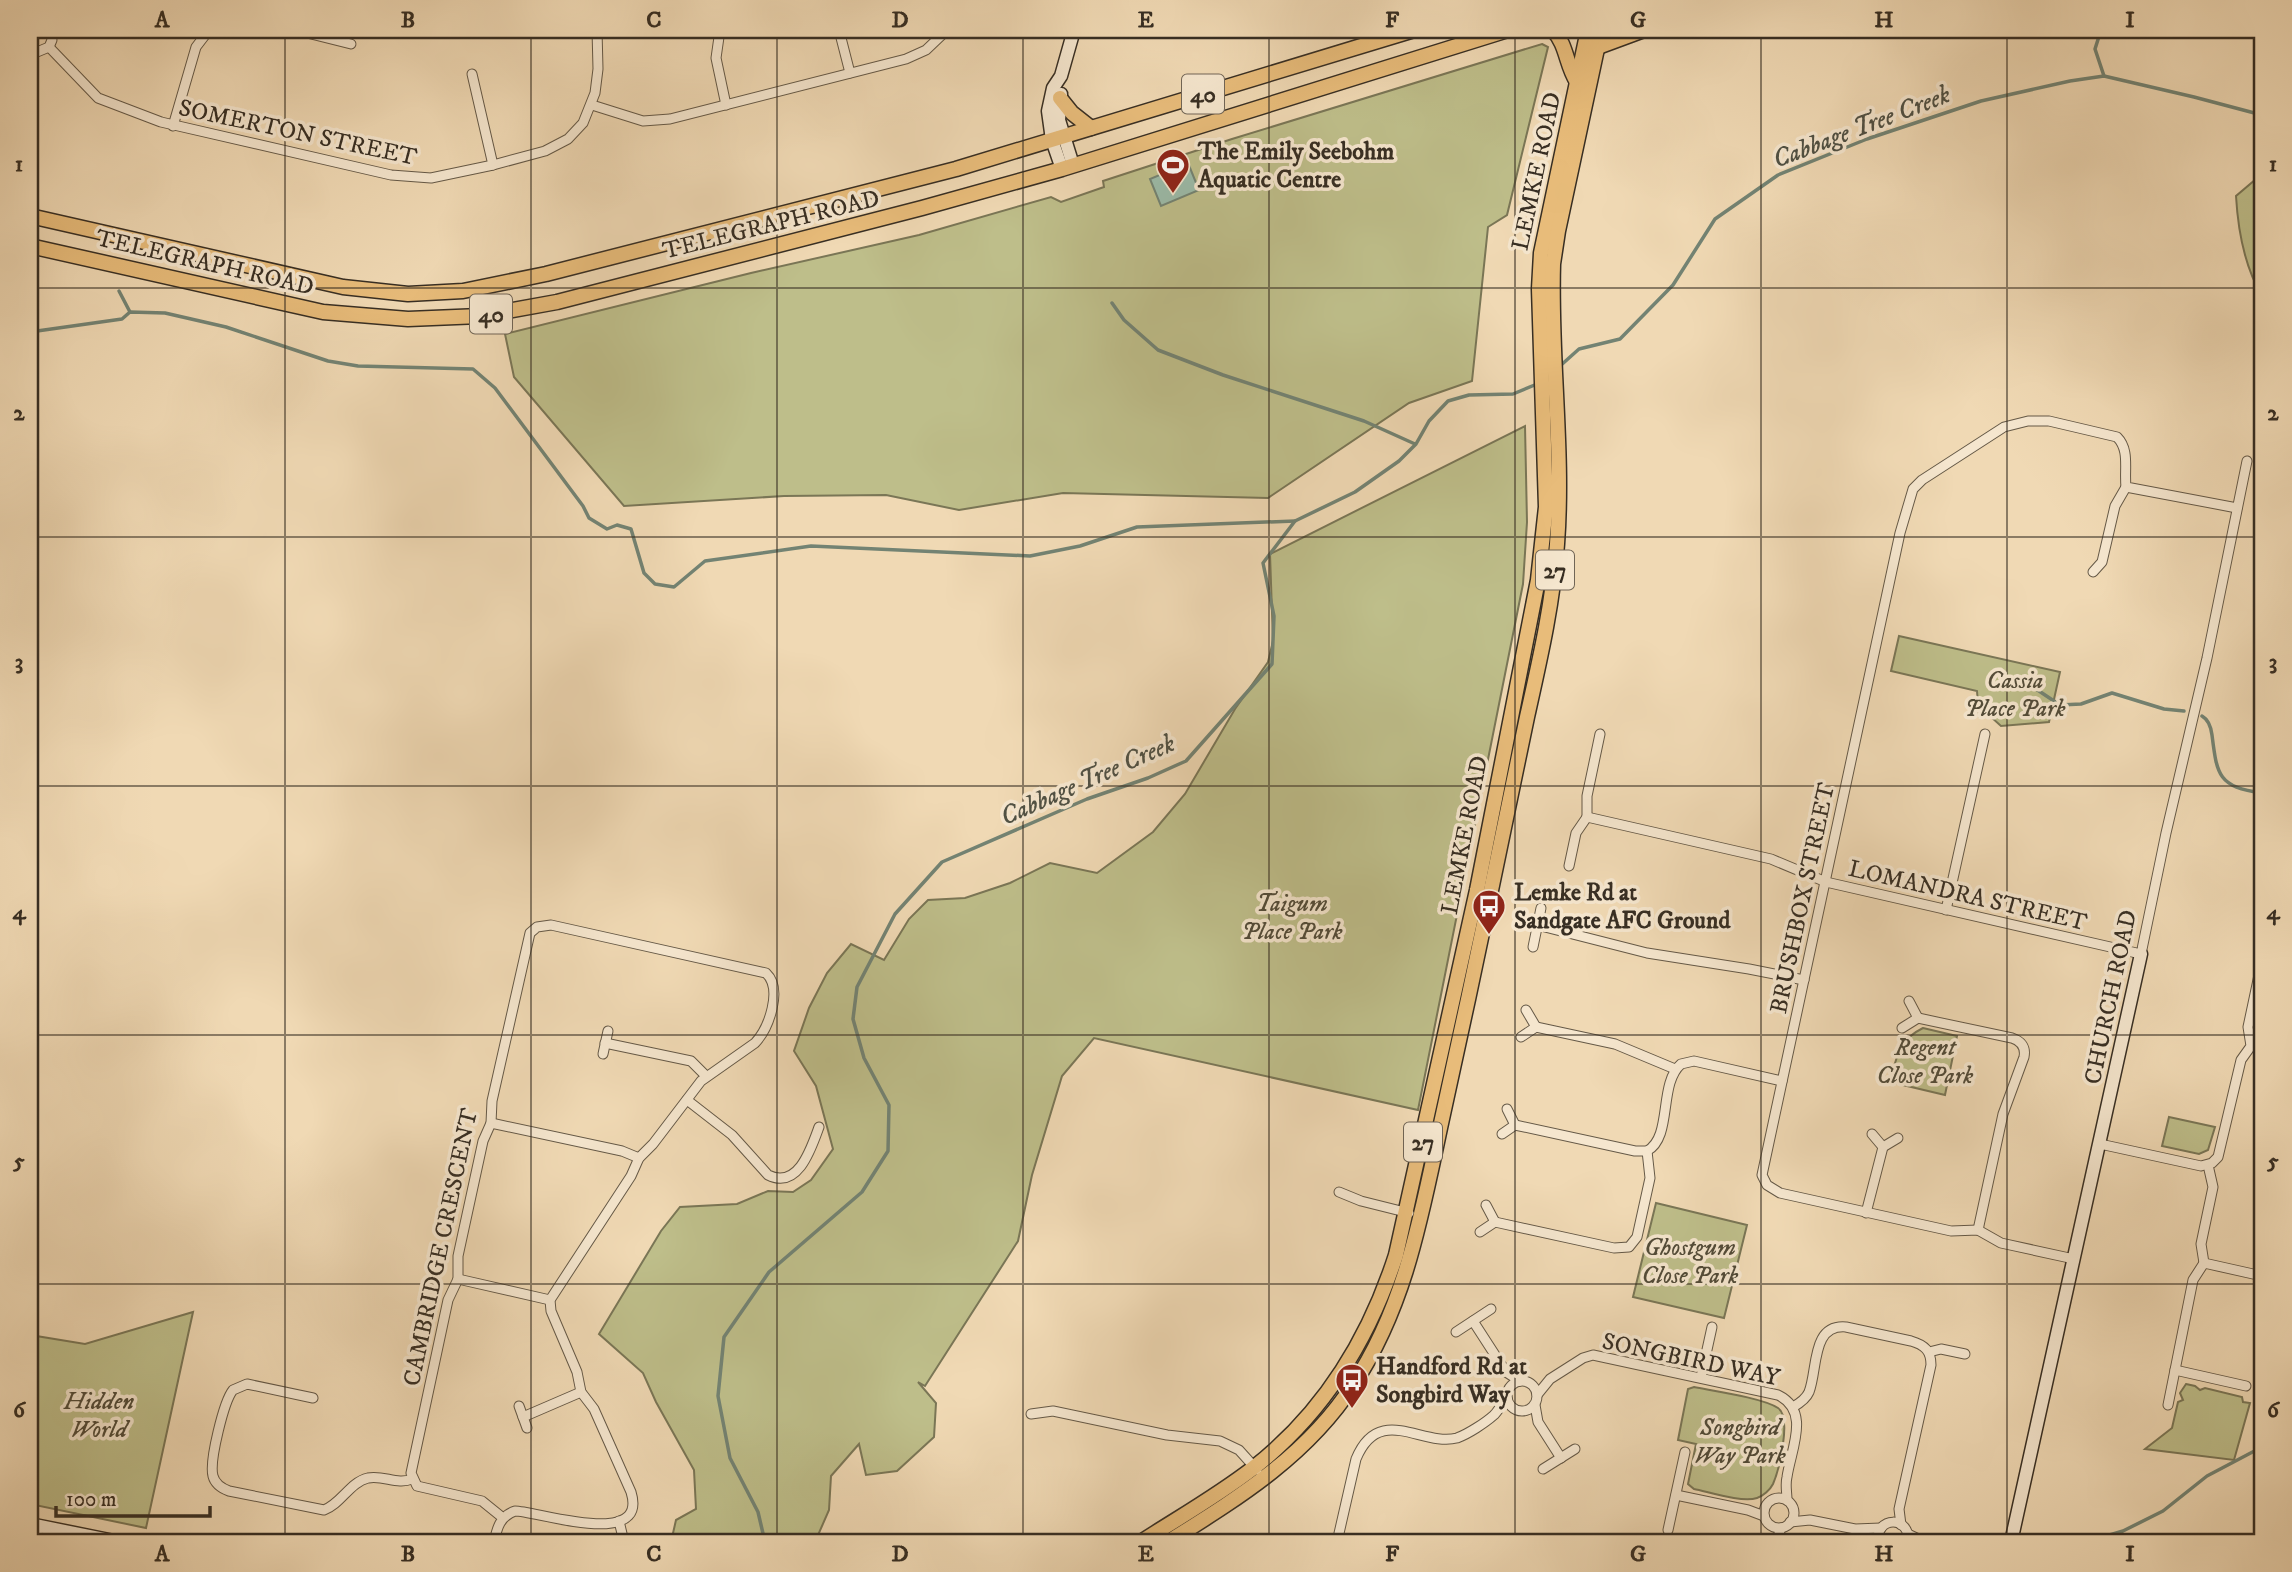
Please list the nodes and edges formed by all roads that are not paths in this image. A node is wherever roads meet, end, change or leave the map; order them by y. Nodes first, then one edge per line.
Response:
1 (50, 30) edge
2 (208, 30) edge
3 (295, 30) edge
4 (597, 30) edge
5 (720, 30) edge
6 (839, 30) edge
7 (947, 30) edge
8 (1074, 30) edge
9 (1415, 30) edge
10 (1508, 30) edge
11 (1553, 30) edge
12 (1588, 30) edge
13 (1601, 30) edge
14 (1644, 30) edge
15 (351, 44) dead end
16 (49, 47) junction
17 (1598, 47) junction
18 (30, 49) edge
19 (850, 73) junction
20 (472, 74) dead end
21 (1061, 76) junction
22 (1577, 82) junction
23 (1060, 98) junction
24 (592, 105) junction
25 (726, 105) junction
26 (173, 126) junction
27 (1091, 128) junction
28 (1058, 139) junction
29 (493, 165) junction
30 (1067, 167) junction
31 (30, 216) edge
32 (30, 246) edge
33 (2247, 461) dead end
34 (2126, 487) junction
35 (2237, 508) junction
36 (2093, 572) dead end
37 (1600, 734) dead end
38 (1985, 734) dead end
39 (1587, 817) junction
40 (1569, 866) dead end
41 (1826, 882) junction
42 (1541, 908) dead end
43 (1947, 910) junction
44 (1537, 925) junction
45 (1533, 947) dead end
46 (2141, 954) junction
47 (2262, 961) edge
48 (1804, 980) junction
49 (1909, 1001) dead end
50 (1526, 1010) dead end
51 (1918, 1018) junction
52 (1536, 1027) junction
53 (1902, 1028) dead end
54 (608, 1031) dead end
55 (1521, 1037) dead end
56 (605, 1043) junction
57 (2251, 1046) junction
58 (2262, 1048) edge
59 (603, 1054) dead end
60 (1675, 1069) junction
61 (706, 1076) junction
62 (1782, 1081) junction
63 (687, 1100) junction
64 (1507, 1109) dead end
65 (491, 1123) junction
66 (1516, 1125) junction
67 (819, 1126) dead end
68 (1872, 1133) dead end
69 (1502, 1134) dead end
70 (1898, 1138) dead end
71 (2099, 1144) junction
72 (1883, 1147) junction
73 (1647, 1151) junction
74 (639, 1158) junction
75 (2208, 1165) junction
76 (1339, 1192) dead end
77 (1486, 1205) dead end
78 (1866, 1213) junction
79 (1414, 1214) junction
80 (1495, 1222) junction
81 (1978, 1230) junction
82 (1480, 1231) dead end
83 (2074, 1259) junction
84 (2204, 1263) junction
85 (2262, 1276) edge
86 (458, 1279) junction
87 (550, 1300) junction
88 (1491, 1309) dead end
89 (1473, 1321) junction
90 (1712, 1326) dead end
91 (1456, 1332) dead end
92 (1929, 1353) junction
93 (1965, 1354) dead end
94 (2175, 1370) junction
95 (1506, 1372) junction
96 (1701, 1377) junction
97 (1550, 1379) junction
98 (1520, 1381) junction
99 (1531, 1384) junction
100 (2246, 1386) dead end
101 (1510, 1387) junction
102 (581, 1392) junction
103 (313, 1398) dead end
104 (1507, 1398) junction
105 (1536, 1400) junction
106 (2168, 1405) dead end
107 (519, 1406) dead end
108 (1793, 1407) junction
109 (1519, 1410) junction
110 (1031, 1414) dead end
111 (1494, 1415) junction
112 (523, 1417) junction
113 (1538, 1422) junction
114 (527, 1428) dead end
115 (1575, 1449) dead end
116 (1685, 1452) dead end
117 (1561, 1458) junction
118 (1255, 1467) junction
119 (1543, 1469) dead end
120 (412, 1479) junction
121 (1265, 1479) junction
122 (1676, 1495) junction
123 (1782, 1499) junction
124 (1899, 1509) junction
125 (1794, 1510) junction
126 (1764, 1511) junction
127 (503, 1518) junction
128 (1810, 1520) junction
129 (619, 1521) junction
130 (1891, 1522) junction
131 (30, 1524) edge
132 (1901, 1525) junction
133 (1782, 1526) junction
134 (1881, 1528) junction
135 (1856, 1529) junction
136 (1668, 1530) dead end
137 (30, 1536) edge
138 (1908, 1538) edge
139 (1878, 1541) edge
140 (60, 1542) edge
141 (119, 1542) edge
142 (494, 1542) edge
143 (624, 1542) edge
144 (1141, 1542) edge
145 (1168, 1542) edge
146 (1337, 1542) edge
147 (1776, 1542) edge
148 (1925, 1542) edge
149 (2011, 1542) edge

1 - 16 street
2 - 26 street
3 - 15 street
4 - 24 street, SOMERTON STREET
5 - 25 street
6 - 19 street
7 - 19 street
8 - 21 street
9 - 27 main road, TELEGRAPH ROAD / 40
10 - 30 main road, TELEGRAPH ROAD / 40
11 - 22 main road
12 - 22 main road, LEMKE ROAD / 27
13 - 17 main road, LEMKE ROAD / 27
14 - 17 main road
16 - 18 street
16 - 26 street, SOMERTON STREET
17 - 79 main road, LEMKE ROAD / 27
19 - 25 street
20 - 29 street
21 - 23 street
21 - 28 street
22 - 79 main road, LEMKE ROAD / 27
23 - 27 main road
23 - 28 street
24 - 25 street
24 - 29 street, SOMERTON STREET
26 - 29 street, SOMERTON STREET
27 - 28 main road, TELEGRAPH ROAD / 40
28 - 30 street
28 - 31 main road, TELEGRAPH ROAD / 40
30 - 32 main road, TELEGRAPH ROAD / 40
33 - 35 street, CHURCH ROAD
34 - 35 street
34 - 36 street
34 - 41 street, BRUSHBOX STREET
35 - 46 street, CHURCH ROAD
37 - 39 street
38 - 43 street
39 - 40 street
39 - 41 street, LOMANDRA STREET
41 - 43 street, LOMANDRA STREET
41 - 48 street, BRUSHBOX STREET
42 - 44 street
43 - 46 street, LOMANDRA STREET
44 - 45 street
44 - 48 street
46 - 71 street, CHURCH ROAD
47 - 57 street
48 - 62 street, BRUSHBOX STREET
49 - 51 street
50 - 52 street
51 - 53 street
51 - 81 street
52 - 55 street
52 - 60 street
54 - 56 street
56 - 59 street
56 - 61 street
57 - 58 street
57 - 75 street
60 - 62 street
60 - 73 street
61 - 63 street, CAMBRIDGE CRESCENT
61 - 65 street, CAMBRIDGE CRESCENT
62 - 78 street, BRUSHBOX STREET
63 - 67 street
63 - 74 street, CAMBRIDGE CRESCENT
64 - 66 street
65 - 74 street
65 - 86 street, CAMBRIDGE CRESCENT
66 - 69 street
66 - 73 street
68 - 72 street
70 - 72 street
71 - 75 street
71 - 83 street, CHURCH ROAD
72 - 78 street
73 - 80 street
74 - 87 street, CAMBRIDGE CRESCENT
75 - 84 street
76 - 79 street
77 - 80 street
78 - 81 street
79 - 118 main road, LEMKE ROAD / 27
79 - 121 main road, LEMKE ROAD / 27
80 - 82 street
81 - 83 street
83 - 149 street, CHURCH ROAD
84 - 85 street
84 - 94 street
86 - 87 street
86 - 120 street, CAMBRIDGE CRESCENT
87 - 102 street
88 - 89 street
89 - 91 street
89 - 95 street
90 - 96 street
92 - 93 street
92 - 108 street
92 - 124 street
94 - 100 street
94 - 106 street
95 - 98 street
95 - 101 street
96 - 97 street, SONGBIRD WAY
96 - 108 street, SONGBIRD WAY
97 - 99 street, SONGBIRD WAY
97 - 105 street, SONGBIRD WAY
98 - 99 street
98 - 101 street
99 - 105 street
101 - 104 street
102 - 112 street
102 - 129 street
103 - 120 street
104 - 109 street
104 - 111 street
105 - 109 street
105 - 113 street
107 - 112 street
108 - 123 street, SONGBIRD WAY
109 - 111 street
109 - 113 street
110 - 118 street
111 - 146 street
112 - 114 street
113 - 117 street
115 - 117 street
116 - 122 street
117 - 119 street
118 - 121 street
118 - 144 main road, LEMKE ROAD / 27
120 - 127 street
121 - 145 main road, LEMKE ROAD / 27
122 - 126 street
122 - 136 street
123 - 125 street
123 - 126 street
124 - 130 street
124 - 132 street
125 - 128 street
125 - 133 street
126 - 133 street
127 - 129 street
127 - 142 street
128 - 133 street
128 - 135 street
129 - 143 street
130 - 132 street
130 - 134 street
131 - 141 street
132 - 138 street
133 - 147 street
134 - 135 street
134 - 139 street
135 - 139 street
137 - 140 street
138 - 148 street

